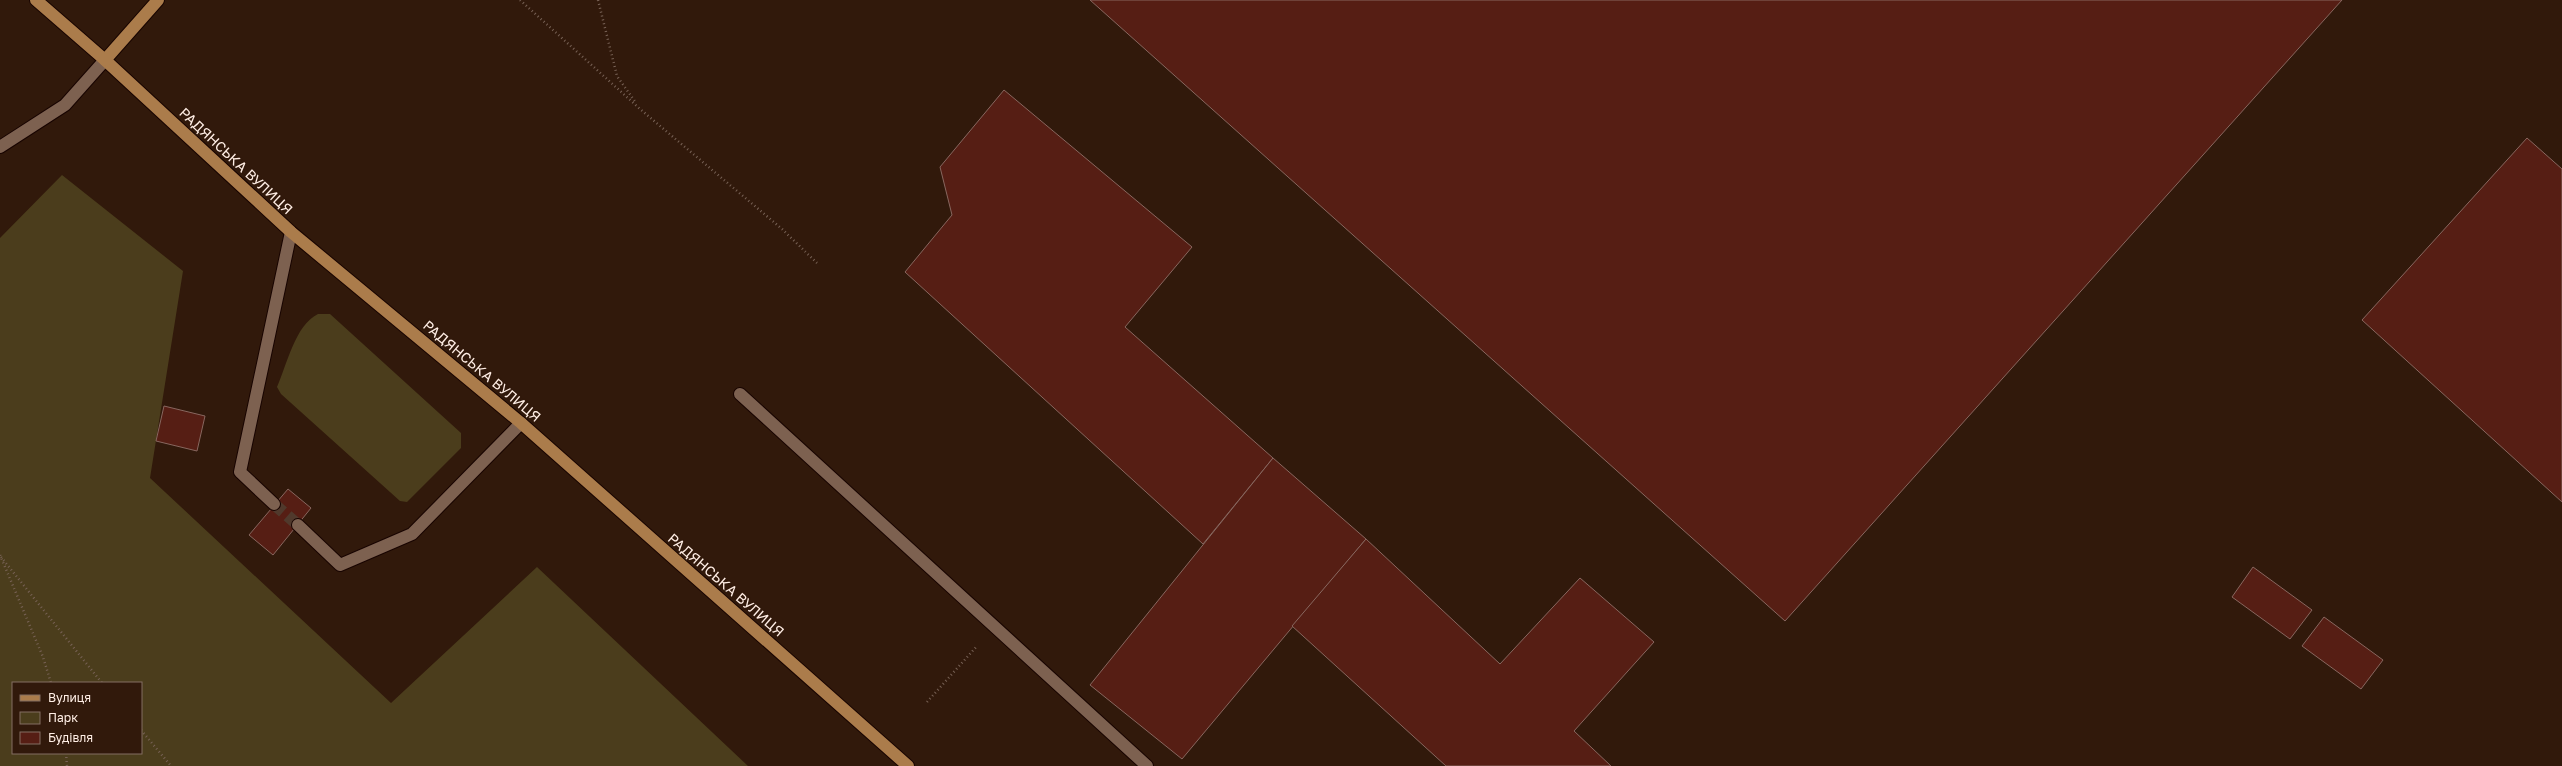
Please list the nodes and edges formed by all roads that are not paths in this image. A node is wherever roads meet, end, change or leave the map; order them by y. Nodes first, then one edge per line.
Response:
1 (36, 0) edge
2 (158, 0) edge
3 (105, 60) junction
4 (0, 147) edge
5 (291, 232) junction
6 (740, 394) dead end
7 (521, 423) junction
8 (274, 504) tunnel mouth
9 (298, 525) tunnel mouth
10 (908, 766) edge
11 (1147, 766) edge

1 - 3 main road, РАДЯНСЬКА ВУЛИЦЯ
2 - 3 main road
3 - 4 street
3 - 5 main road, РАДЯНСЬКА ВУЛИЦЯ
5 - 7 main road, РАДЯНСЬКА ВУЛИЦЯ
5 - 8 street
6 - 11 street
7 - 9 street
7 - 10 main road, РАДЯНСЬКА ВУЛИЦЯ

